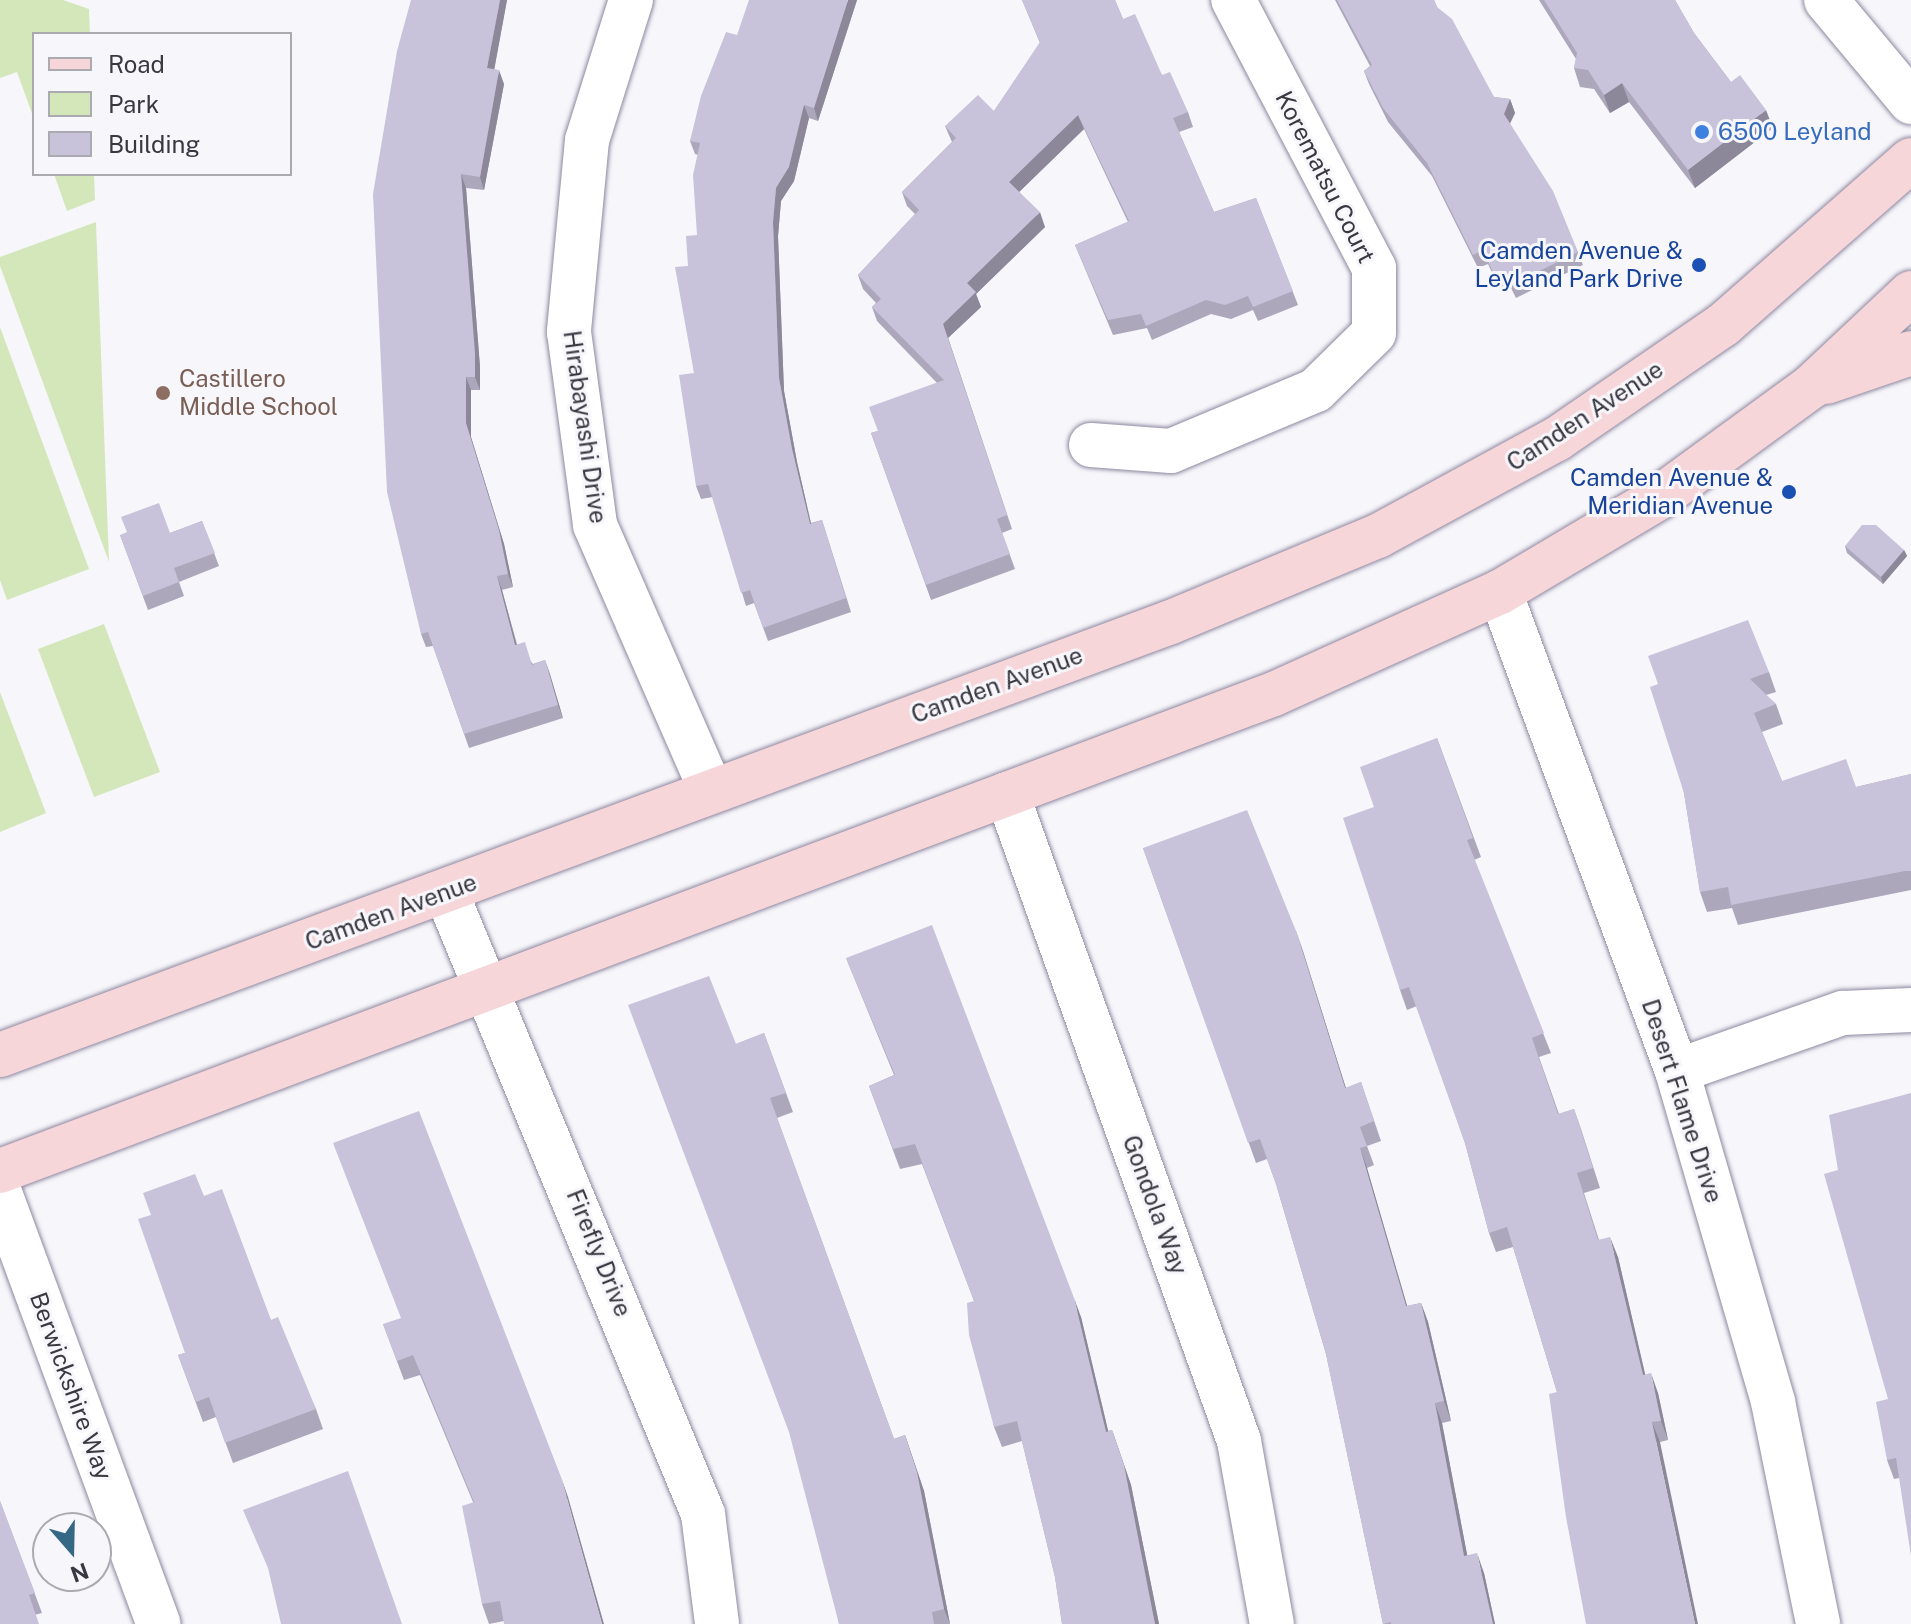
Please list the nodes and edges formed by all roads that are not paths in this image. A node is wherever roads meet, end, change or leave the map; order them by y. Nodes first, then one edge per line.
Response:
1 (631, 0) edge
2 (1233, 0) edge
3 (1826, 0) edge
4 (1911, 102) edge
5 (1911, 160) edge
6 (1911, 293) edge
7 (1911, 353) edge
8 (1812, 386) junction
9 (1091, 445) dead end
10 (1500, 592) junction
11 (711, 790) junction
12 (1007, 794) junction
13 (446, 892) junction
14 (489, 987) junction
15 (1911, 1010) edge
16 (0, 1055) edge
17 (1677, 1071) junction
18 (0, 1171) edge
19 (0, 1193) edge
20 (159, 1624) edge
21 (717, 1624) edge
22 (1272, 1624) edge
23 (1818, 1624) edge

1 - 11 street, Hirabayashi Drive
2 - 9 street, Korematsu Court
3 - 4 street
5 - 11 main road, Camden Avenue
6 - 8 main road
7 - 8 main road
8 - 10 main road
10 - 12 main road
10 - 17 street, Desert Flame Drive
11 - 13 main road, Camden Avenue
12 - 14 main road
12 - 22 street, Gondola Way
13 - 14 street, Firefly Drive
13 - 16 main road, Camden Avenue
14 - 18 main road
14 - 21 street, Firefly Drive
15 - 17 street
17 - 23 street, Desert Flame Drive
19 - 20 street, Berwickshire Way

